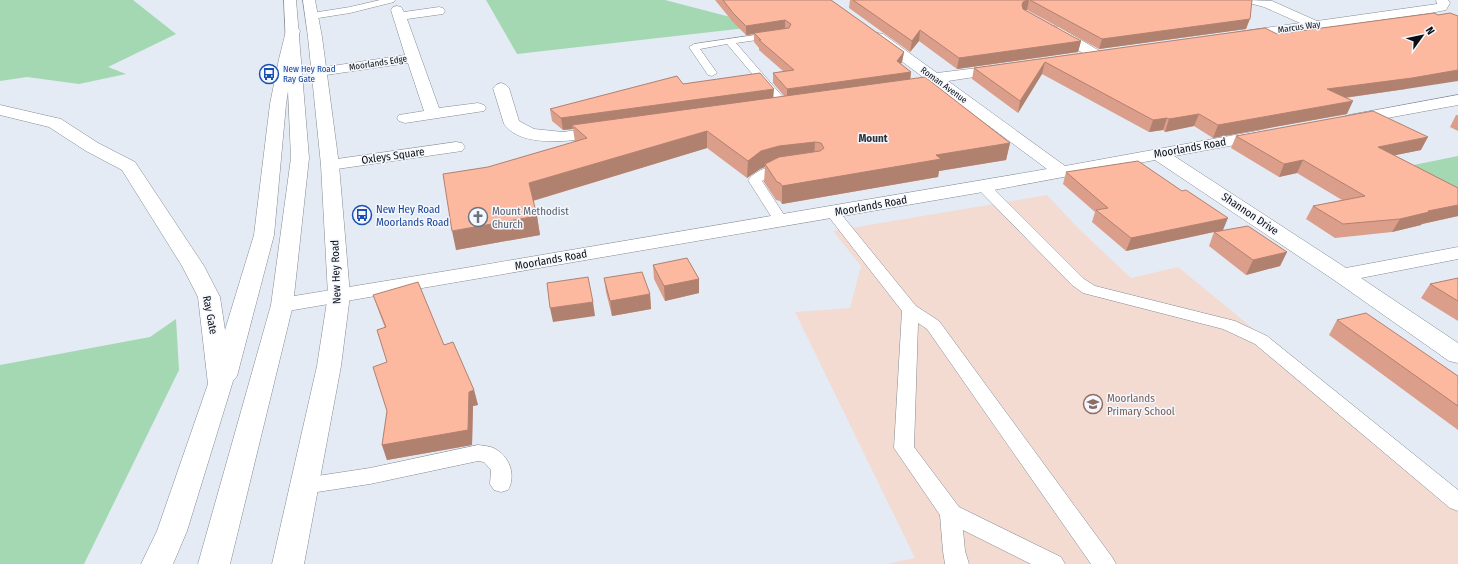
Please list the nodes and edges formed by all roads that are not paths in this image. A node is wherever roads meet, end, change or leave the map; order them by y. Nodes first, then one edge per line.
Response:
1 (290, 0) edge
2 (1253, 0) edge
3 (1442, 0) edge
4 (391, 6) edge
5 (311, 8) edge
6 (439, 11) dead end
7 (1040, 22) edge
8 (1316, 25) junction
9 (867, 29) edge
10 (293, 31) junction
11 (784, 34) edge
12 (1230, 37) edge
13 (729, 41) junction
14 (1113, 53) edge
15 (1098, 56) junction
16 (414, 58) junction
17 (1074, 59) edge
18 (1013, 67) edge
19 (319, 72) junction
20 (712, 73) dead end
21 (940, 81) junction
22 (501, 88) dead end
23 (921, 88) edge
24 (1458, 100) edge
25 (785, 106) edge
26 (478, 108) dead end
27 (0, 110) edge
28 (433, 114) junction
29 (27, 117) junction
30 (405, 118) dead end
31 (1335, 122) edge
32 (0, 127) edge
33 (616, 130) edge
34 (1281, 132) edge
35 (456, 147) dead end
36 (1158, 154) junction
37 (330, 166) junction
38 (801, 166) edge
39 (1061, 171) junction
40 (983, 186) junction
41 (832, 212) junction
42 (781, 221) junction
43 (1458, 253) edge
44 (1342, 275) junction
45 (339, 295) junction
46 (282, 305) junction
47 (910, 310) junction
48 (1458, 355) edge
49 (221, 384) junction
50 (501, 484) dead end
51 (304, 486) junction
52 (1458, 502) edge
53 (952, 513) junction
54 (157, 564) edge
55 (214, 564) edge
56 (288, 564) edge
57 (958, 564) edge
58 (1054, 564) edge
59 (1104, 564) edge

1 - 10 main road
2 - 8 main road
3 - 8 main road, Marcus Way
4 - 5 lane
4 - 6 main road
4 - 16 main road, Moorlands Edge
5 - 19 main road, New Hey Road
7 - 15 main road
8 - 12 main road, Marcus Way
9 - 21 main road, Roman Avenue
10 - 46 main road
10 - 49 main road
11 - 13 lane
13 - 20 lane
13 - 25 lane
14 - 15 main road
15 - 17 main road
16 - 19 main road, Moorlands Edge
16 - 28 main road, Moorlands Edge
18 - 21 main road
19 - 37 main road, New Hey Road
21 - 23 main road
21 - 39 main road, Roman Avenue
22 - 33 main road
24 - 31 main road
26 - 28 main road
27 - 29 main road, Ray Gate
28 - 30 main road
29 - 32 main road
29 - 49 main road, Ray Gate
34 - 36 main road, Moorlands Road
35 - 37 main road, Oxleys Square
36 - 39 main road, Moorlands Road
36 - 44 main road, Shannon Drive
37 - 45 main road, New Hey Road
38 - 42 lane
39 - 40 main road, Moorlands Road
40 - 41 main road, Moorlands Road
40 - 52 lane
41 - 42 main road, Moorlands Road
41 - 47 lane
42 - 45 main road, Moorlands Road
43 - 44 main road
44 - 48 main road, Shannon Drive
45 - 46 main road, Moorlands Road
45 - 51 main road, New Hey Road
46 - 55 main road
47 - 53 lane
47 - 59 lane
49 - 54 main road, Ray Gate
50 - 51 lane
51 - 56 main road, New Hey Road
53 - 57 lane
53 - 58 lane

